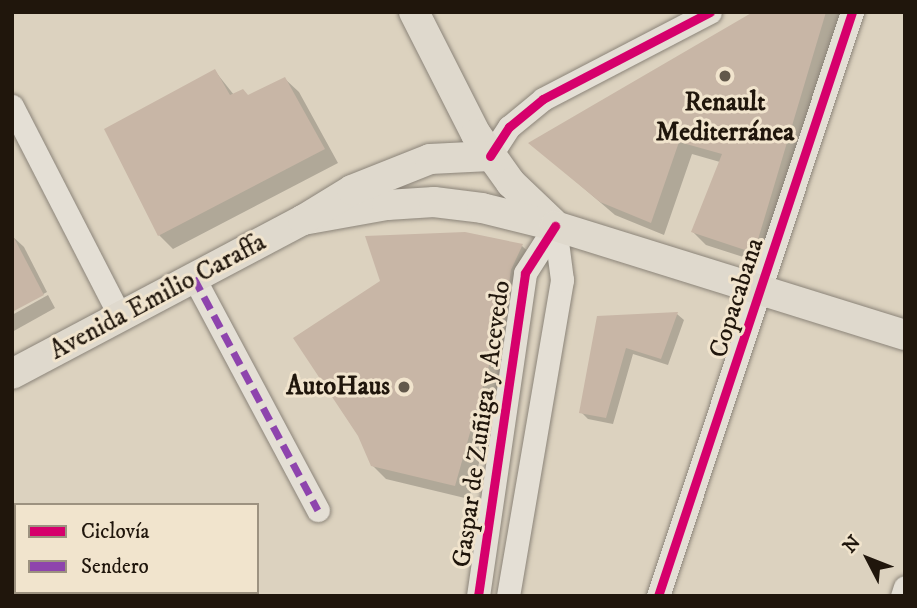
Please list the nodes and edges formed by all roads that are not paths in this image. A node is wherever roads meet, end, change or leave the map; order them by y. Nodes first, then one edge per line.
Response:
1 (414, 12) edge
2 (710, 12) edge
3 (852, 12) edge
4 (456, 99) junction
5 (12, 106) edge
6 (490, 156) junction
7 (430, 159) junction
8 (303, 220) junction
9 (555, 226) junction
10 (194, 278) junction
11 (762, 291) junction
12 (121, 318) junction
13 (905, 335) edge
14 (12, 374) edge
15 (318, 510) dead end
16 (905, 587) edge
17 (478, 596) edge
18 (508, 596) edge
19 (658, 596) edge
20 (902, 596) edge

1 - 4 main road
2 - 6 street
3 - 11 street, Copacabana
4 - 6 main road
4 - 7 main road
5 - 12 street
6 - 7 main road, Avenida Emilio Caraffa
6 - 9 main road
7 - 8 main road, Avenida Emilio Caraffa
8 - 9 main road, Avenida Emilio Caraffa
8 - 10 main road, Avenida Emilio Caraffa
9 - 11 main road, Avenida Emilio Caraffa
9 - 17 street, Gaspar de Zuñiga y Acevedo
9 - 18 street, Gaspar de Zuñiga y Acevedo
10 - 12 main road, Avenida Emilio Caraffa
10 - 15 street
11 - 13 main road, Avenida Emilio Caraffa
11 - 19 street, Copacabana
12 - 14 main road, Avenida Emilio Caraffa
16 - 20 street

